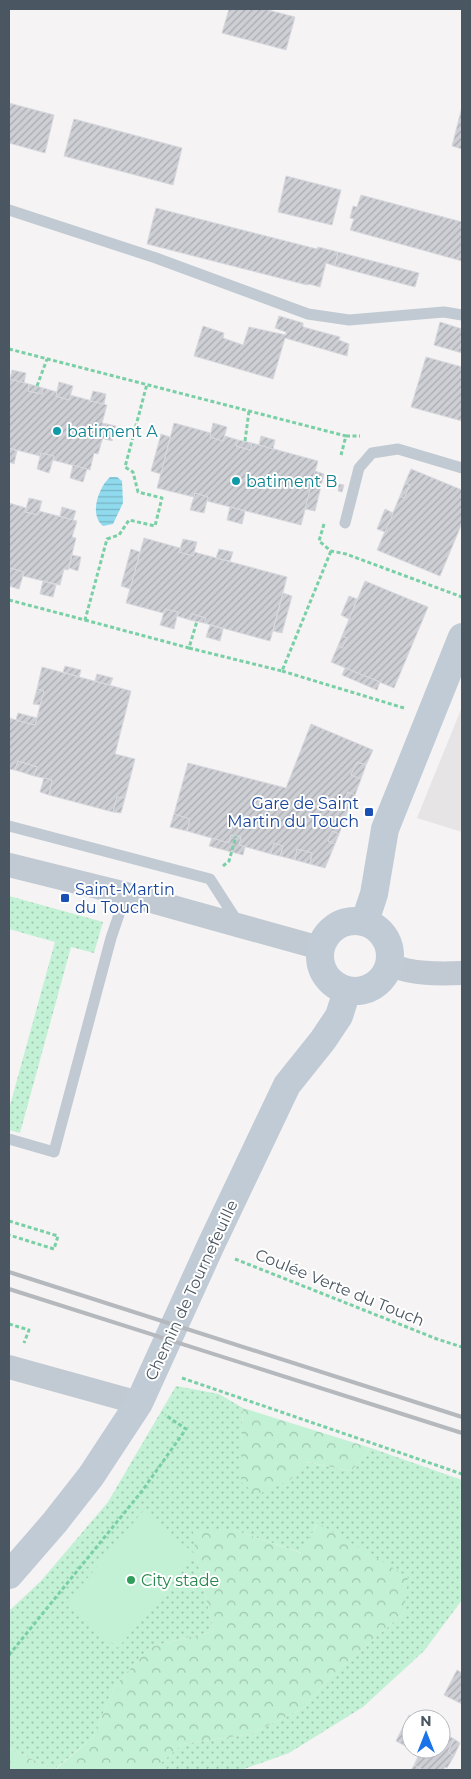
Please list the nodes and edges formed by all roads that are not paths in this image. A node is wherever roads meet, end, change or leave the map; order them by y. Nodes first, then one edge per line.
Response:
1 (9, 210) edge
2 (462, 315) edge
3 (462, 468) edge
4 (345, 523) dead end
5 (462, 637) edge
6 (9, 826) edge
7 (9, 865) edge
8 (126, 894) junction
9 (365, 922) junction
10 (242, 927) junction
11 (320, 948) junction
12 (390, 965) junction
13 (462, 974) edge
14 (347, 991) junction
15 (9, 1139) edge
16 (9, 1368) edge
17 (139, 1403) junction
18 (9, 1576) edge

1 - 2 lane
3 - 4 lane
5 - 9 street
6 - 10 lane
7 - 8 street
8 - 10 street
8 - 15 lane
9 - 11 street
9 - 12 street
10 - 11 street
11 - 14 street
12 - 13 street
12 - 14 street
14 - 17 street, Chemin de Tournefeuille
16 - 17 street
17 - 18 street, Chemin de Tournefeuille

